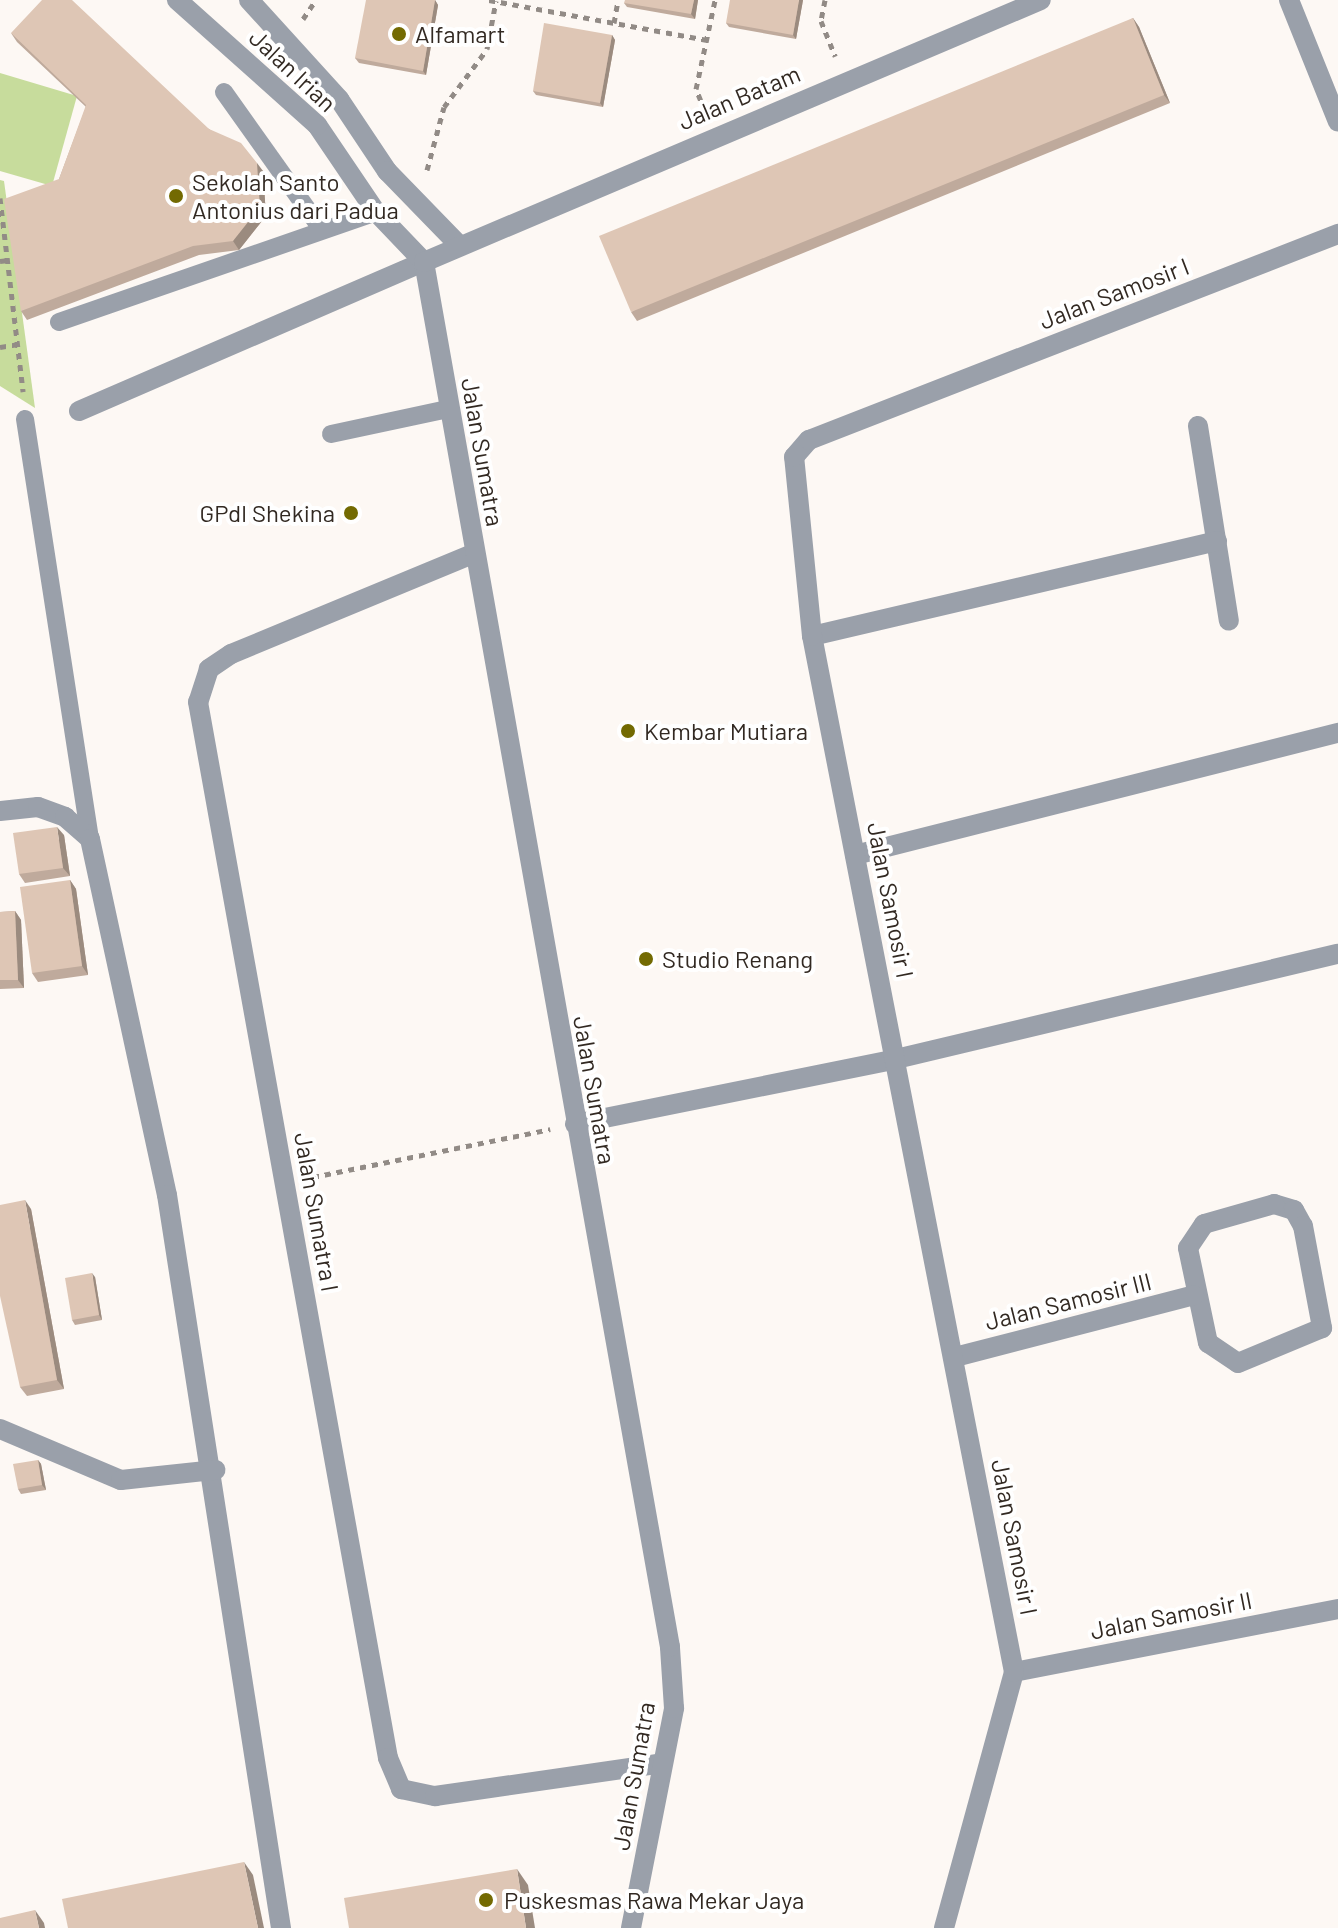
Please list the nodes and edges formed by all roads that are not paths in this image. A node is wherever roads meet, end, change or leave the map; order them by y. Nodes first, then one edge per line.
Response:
1 (177, 0) edge
2 (249, 0) edge
3 (1041, 0) edge
4 (1289, 0) edge
5 (224, 92) dead end
6 (1338, 122) edge
7 (376, 212) junction
8 (322, 230) junction
9 (1338, 234) edge
10 (457, 243) junction
11 (424, 262) junction
12 (59, 322) dead end
13 (448, 409) junction
14 (79, 411) dead end
15 (25, 419) road end
16 (1198, 426) dead end
17 (331, 434) dead end
18 (1217, 541) junction
19 (475, 553) junction
20 (1229, 621) dead end
21 (812, 636) junction
22 (1338, 733) edge
23 (0, 811) edge
24 (90, 839) junction
25 (855, 855) junction
26 (1338, 954) edge
27 (896, 1059) junction
28 (575, 1124) junction
29 (1194, 1295) junction
30 (955, 1357) junction
31 (0, 1429) edge
32 (215, 1470) junction
33 (1338, 1609) edge
34 (1014, 1672) junction
35 (663, 1763) junction
36 (281, 1928) edge
37 (631, 1928) edge
38 (944, 1928) edge

1 - 7 street, Jalan Irian
2 - 10 street, Jalan Irian
3 - 10 street, Jalan Batam
4 - 6 street
5 - 8 lane
7 - 8 lane
7 - 11 street, Jalan Irian
8 - 12 lane
9 - 21 street, Jalan Samosir I
10 - 11 street, Jalan Batam
11 - 13 street, Jalan Sumatra
11 - 14 street, Jalan Batam
13 - 17 lane
13 - 19 street, Jalan Sumatra
15 - 24 lane
16 - 18 street
18 - 20 street
18 - 21 street
19 - 28 street, Jalan Sumatra
19 - 35 street, Jalan Sumatra I
21 - 25 street, Jalan Samosir I
22 - 25 street
23 - 24 street
24 - 32 street
25 - 27 street, Jalan Samosir I
26 - 27 street
27 - 28 street
27 - 30 street, Jalan Samosir I
28 - 35 street, Jalan Sumatra
29 - 29 street
29 - 30 street, Jalan Samosir III
30 - 34 street, Jalan Samosir I
31 - 32 street
32 - 36 street
33 - 34 street, Jalan Samosir II
34 - 38 street, Jalan Samosir I
35 - 37 street, Jalan Sumatra

